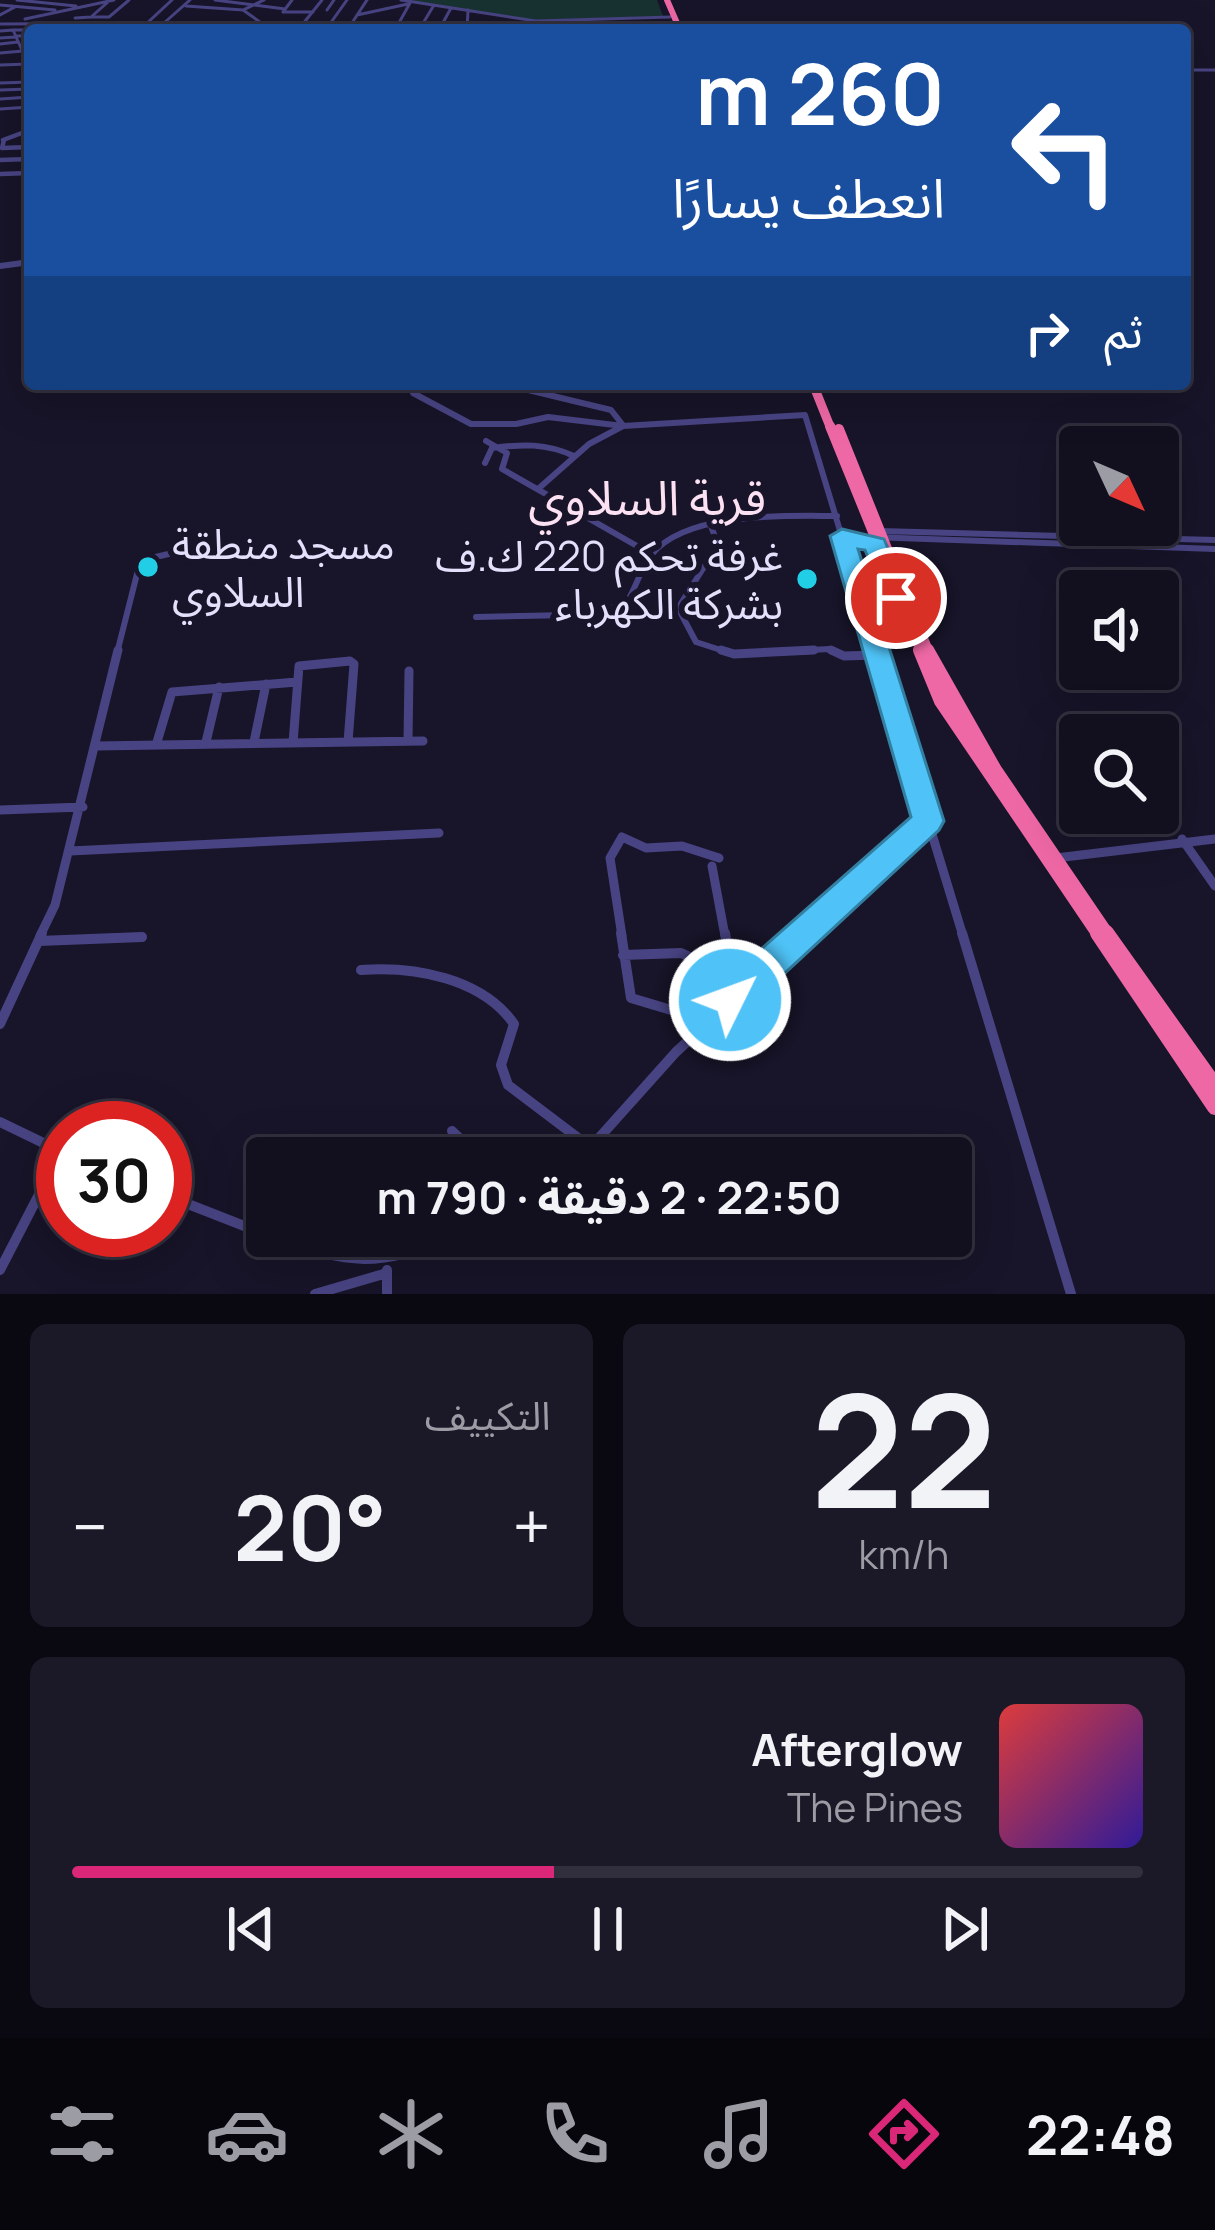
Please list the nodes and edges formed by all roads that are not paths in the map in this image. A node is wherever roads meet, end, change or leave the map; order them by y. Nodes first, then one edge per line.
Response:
1 (172, 0) edge
2 (190, 0) edge
3 (215, 0) edge
4 (275, 0) edge
5 (292, 0) edge
6 (322, 0) edge
7 (334, 0) edge
8 (347, 0) edge
9 (367, 0) edge
10 (389, 0) edge
11 (401, 0) edge
12 (46, 1) edge
13 (109, 1) edge
14 (127, 1) edge
15 (257, 1) edge
16 (17, 3) edge
17 (410, 3) edge
18 (304, 4) dead end
19 (434, 5) junction
20 (185, 6) junction
21 (82, 7) edge
22 (270, 7) junction
23 (33, 8) junction
24 (451, 8) junction
25 (100, 9) junction
26 (284, 9) junction
27 (384, 9) junction
28 (49, 10) junction
29 (243, 10) junction
30 (327, 10) dead end
31 (468, 10) junction
32 (63, 11) junction
33 (1, 12) edge
34 (313, 12) junction
35 (296, 14) junction
36 (357, 15) junction
37 (508, 16) junction
38 (36, 17) junction
39 (91, 17) junction
40 (107, 17) junction
41 (75, 18) junction
42 (308, 18) junction
43 (334, 18) junction
44 (603, 20) junction
45 (625, 20) junction
46 (113, 23) junction
47 (147, 23) junction
48 (29, 24) edge
49 (50, 24) joint
50 (68, 24) junction
51 (263, 24) edge
52 (303, 24) edge
53 (330, 24) edge
54 (351, 24) edge
55 (375, 24) edge
56 (423, 24) edge
57 (442, 24) edge
58 (467, 24) edge
59 (500, 24) edge
60 (537, 24) edge
61 (564, 24) edge
62 (605, 24) edge
63 (625, 24) edge
64 (671, 24) edge
65 (24, 28) edge
66 (24, 33) edge
67 (0, 34) edge
68 (24, 34) edge
69 (16, 36) junction
70 (24, 39) edge
71 (24, 39) edge
72 (0, 52) edge
73 (24, 54) edge
74 (2, 140) edge
75 (24, 147) edge
76 (413, 390) edge
77 (528, 390) edge
78 (819, 390) edge
79 (622, 426) junction
80 (486, 441) dead end
81 (499, 448) junction
82 (574, 456) junction
83 (485, 463) dead end
84 (537, 490) junction
85 (837, 516) junction
86 (711, 526) junction
87 (865, 535) junction
88 (1215, 540) edge
89 (195, 548) dead end
90 (1215, 549) edge
91 (652, 555) junction
92 (476, 617) dead end
93 (878, 655) junction
94 (409, 671) dead end
95 (297, 682) junction
96 (266, 684) junction
97 (219, 687) junction
98 (408, 741) junction
99 (423, 741) dead end
100 (206, 742) junction
101 (254, 742) junction
102 (348, 742) junction
103 (157, 743) junction
104 (293, 743) junction
105 (97, 746) junction
106 (83, 807) junction
107 (0, 810) edge
108 (928, 821) junction
109 (439, 833) dead end
110 (1182, 839) junction
111 (1215, 839) edge
112 (70, 851) junction
113 (1054, 858) junction
114 (1215, 886) edge
115 (142, 937) dead end
116 (39, 940) junction
117 (623, 955) junction
118 (701, 962) junction
119 (361, 970) dead end
120 (732, 970) junction
121 (737, 994) junction
122 (694, 1016) junction
123 (708, 1021) junction
124 (0, 1024) edge
125 (1215, 1086) edge
126 (1215, 1107) edge
127 (0, 1121) edge
128 (452, 1131) dead end
129 (458, 1137) edge
130 (577, 1137) edge
131 (599, 1137) edge
132 (36, 1139) edge
133 (36, 1201) edge
134 (192, 1205) edge
135 (246, 1226) edge
136 (331, 1257) edge
137 (411, 1257) edge
138 (387, 1268) junction
139 (0, 1270) edge
140 (315, 1294) edge
141 (387, 1294) edge
142 (1071, 1294) edge

1 - 47 street
2 - 20 street
3 - 15 street
4 - 22 street
5 - 26 street
6 - 34 street
7 - 30 street
8 - 43 street
9 - 36 street
10 - 27 street
11 - 17 street
12 - 16 street
12 - 21 street
12 - 23 street
13 - 14 street
13 - 21 street
13 - 25 street
14 - 40 street
15 - 22 street
15 - 29 street
16 - 23 street
16 - 33 street
17 - 19 street
17 - 27 street
18 - 35 street
19 - 24 street
19 - 56 street
20 - 29 street
20 - 47 street
21 - 25 street
21 - 32 street
21 - 41 street
21 - 49 street
22 - 26 street
23 - 28 street
23 - 69 street
24 - 31 street
24 - 57 street
25 - 39 street
26 - 35 street
27 - 36 street
27 - 55 street
28 - 32 street
28 - 38 street
29 - 51 street
31 - 37 street
31 - 58 street
32 - 38 street
34 - 35 street
34 - 42 street
36 - 54 street
37 - 59 street
37 - 60 street
38 - 48 street
39 - 40 street
39 - 41 street
40 - 46 street
41 - 50 street
42 - 43 street
42 - 52 street
43 - 53 street
44 - 45 street
44 - 61 street
44 - 62 street
45 - 63 street
45 - 64 street
46 - 47 street
46 - 50 street
49 - 50 street
65 - 69 street
66 - 69 street
67 - 69 street
67 - 69 street
68 - 69 street
69 - 70 street
69 - 71 street
69 - 72 street
69 - 73 street
74 - 75 street
76 - 79 street
77 - 79 street
78 - 87 highway
79 - 82 street
79 - 85 street
80 - 81 street
81 - 82 street
81 - 83 street
81 - 84 street
82 - 84 street
84 - 91 street
85 - 86 street
85 - 87 street
86 - 91 street
86 - 93 street
87 - 88 street
87 - 90 street
87 - 93 street
87 - 113 highway
87 - 126 highway
89 - 105 street
91 - 92 street
93 - 108 street
94 - 98 street
95 - 96 street
95 - 102 street
95 - 104 street
96 - 97 street
96 - 101 street
97 - 100 street
97 - 103 street
98 - 99 street
98 - 102 street
100 - 101 street
100 - 103 street
101 - 104 street
102 - 104 street
103 - 105 street
105 - 106 street
106 - 107 street
106 - 112 street
108 - 121 street
108 - 142 street
109 - 112 street
110 - 111 street
110 - 113 street
110 - 114 street
112 - 116 street
113 - 125 highway
115 - 116 street
116 - 124 street
117 - 118 street
117 - 120 street
117 - 122 street
118 - 120 street
118 - 122 street
119 - 130 street
120 - 121 street
121 - 123 street
122 - 123 street
123 - 131 street
127 - 132 street
128 - 129 street
133 - 139 street
134 - 135 street
136 - 138 street
137 - 138 street
138 - 140 street
138 - 141 street

